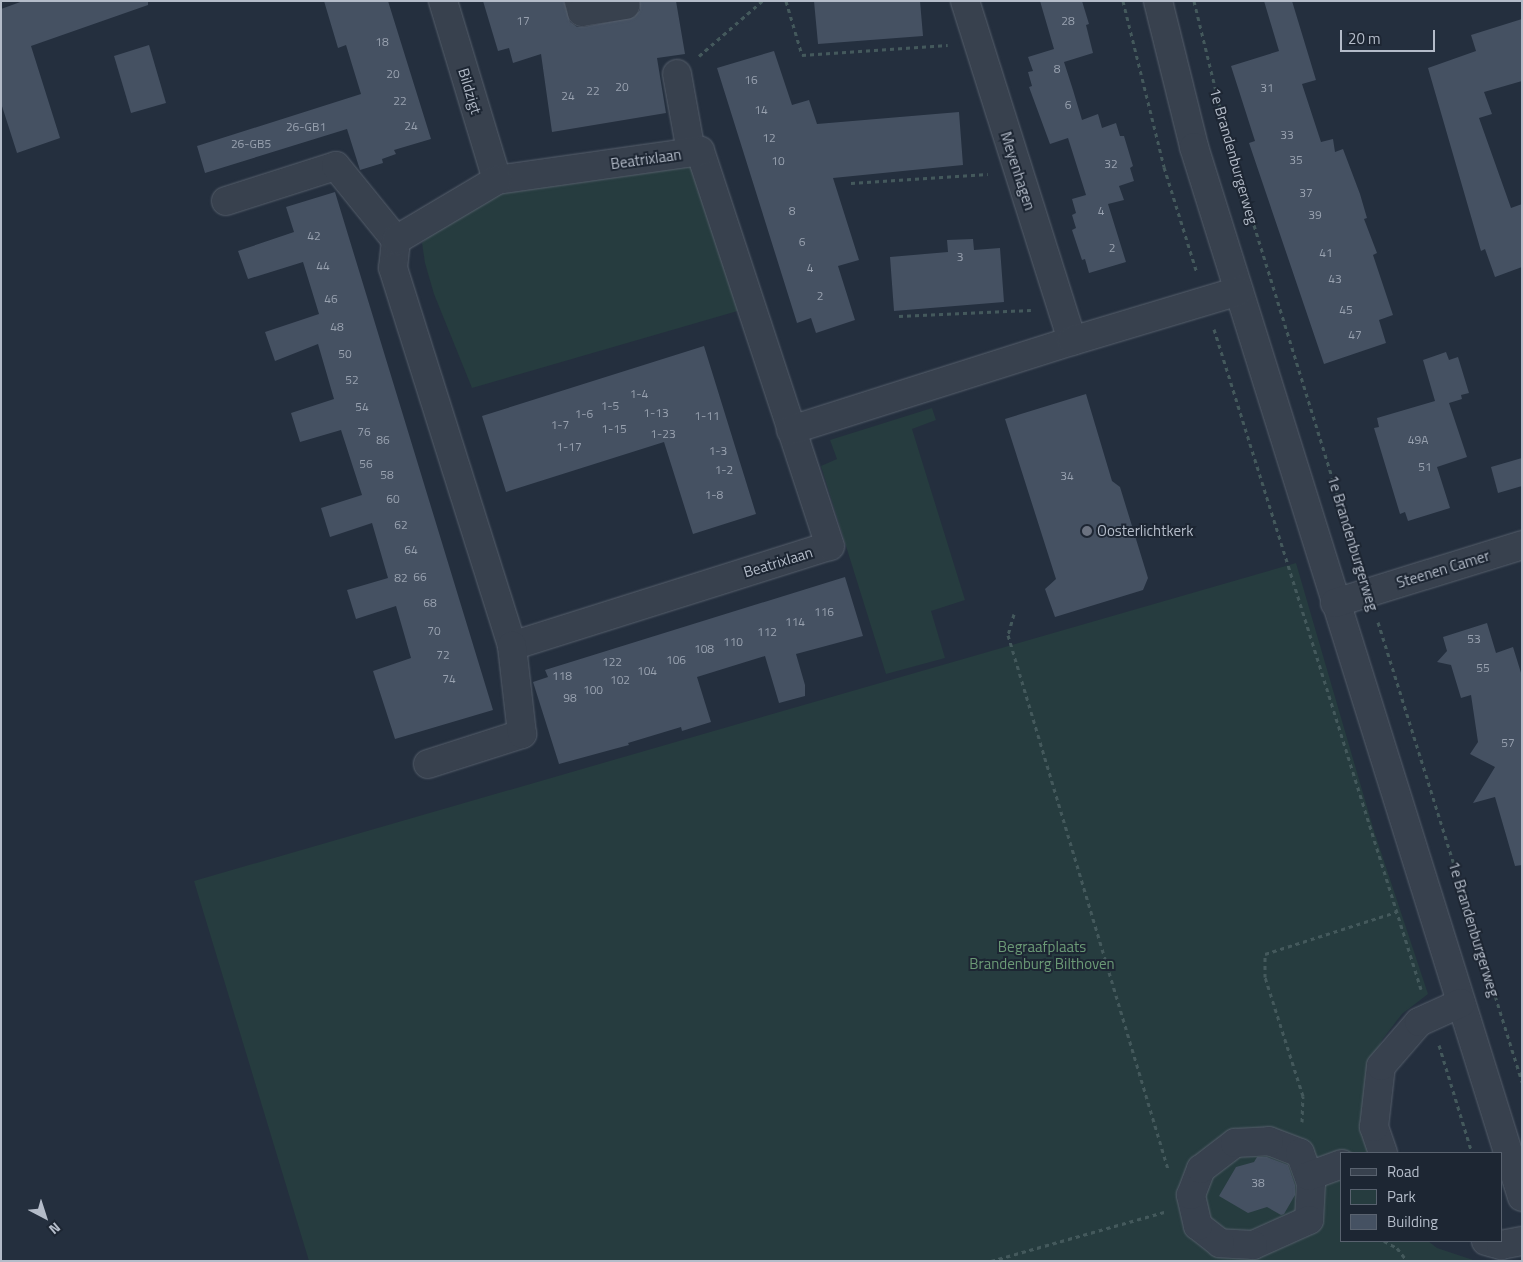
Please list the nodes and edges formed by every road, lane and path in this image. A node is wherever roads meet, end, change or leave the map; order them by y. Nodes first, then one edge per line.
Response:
1 (443, 1) edge
2 (579, 1) edge
3 (762, 1) edge
4 (786, 1) edge
5 (965, 1) edge
6 (1123, 1) edge
7 (1158, 1) edge
8 (1194, 1) edge
9 (625, 5) dead end
10 (978, 44) junction
11 (677, 74) joint
12 (691, 152) junction
13 (1018, 172) junction
14 (497, 180) junction
15 (851, 183) dead end
16 (226, 201) dead end
17 (396, 240) junction
18 (1239, 291) junction
19 (1206, 301) junction
20 (1062, 309) junction
21 (899, 316) dead end
22 (1072, 341) junction
23 (791, 430) junction
24 (1522, 545) edge
25 (1368, 592) junction
26 (1335, 603) junction
27 (1014, 614) dead end
28 (512, 646) junction
29 (428, 764) dead end
30 (1396, 912) junction
31 (1461, 1003) junction
32 (1430, 1017) junction
33 (1522, 1082) edge
34 (1301, 1088) dead end
35 (1378, 1152) edge
36 (1472, 1152) edge
37 (1340, 1165) edge
38 (1168, 1170) dead end
39 (1308, 1176) junction
40 (1522, 1198) edge
41 (1194, 1208) junction
42 (1522, 1241) edge
43 (1386, 1242) edge
44 (1490, 1242) edge
45 (991, 1261) edge
46 (1406, 1261) edge

1 - 14 street, Bildzigt
2 - 9 street
3 - 11 path
4 - 10 path
5 - 10 street, Meyenhagen
6 - 19 path
7 - 18 street
8 - 25 path, 1e Brandenburgerweg
10 - 13 street, Meyenhagen
11 - 12 street
12 - 14 street, Beatrixlaan
12 - 23 street, Beatrixlaan
13 - 15 path
13 - 20 street, Meyenhagen
14 - 17 street, Beatrixlaan
16 - 17 street
17 - 28 street
18 - 19 street
18 - 26 street
19 - 22 street
19 - 30 path
20 - 21 path
20 - 22 street, Meyenhagen
22 - 23 street
23 - 28 street, Beatrixlaan
24 - 25 street, Steenen Camer
25 - 26 street, Steenen Camer
25 - 33 path, 1e Brandenburgerweg
26 - 31 street
27 - 38 path
28 - 29 street
30 - 32 path
30 - 34 path
31 - 32 street
31 - 40 street
32 - 35 street
32 - 36 path
37 - 39 street
39 - 41 street
39 - 41 street
41 - 45 path
42 - 44 street
43 - 46 path

